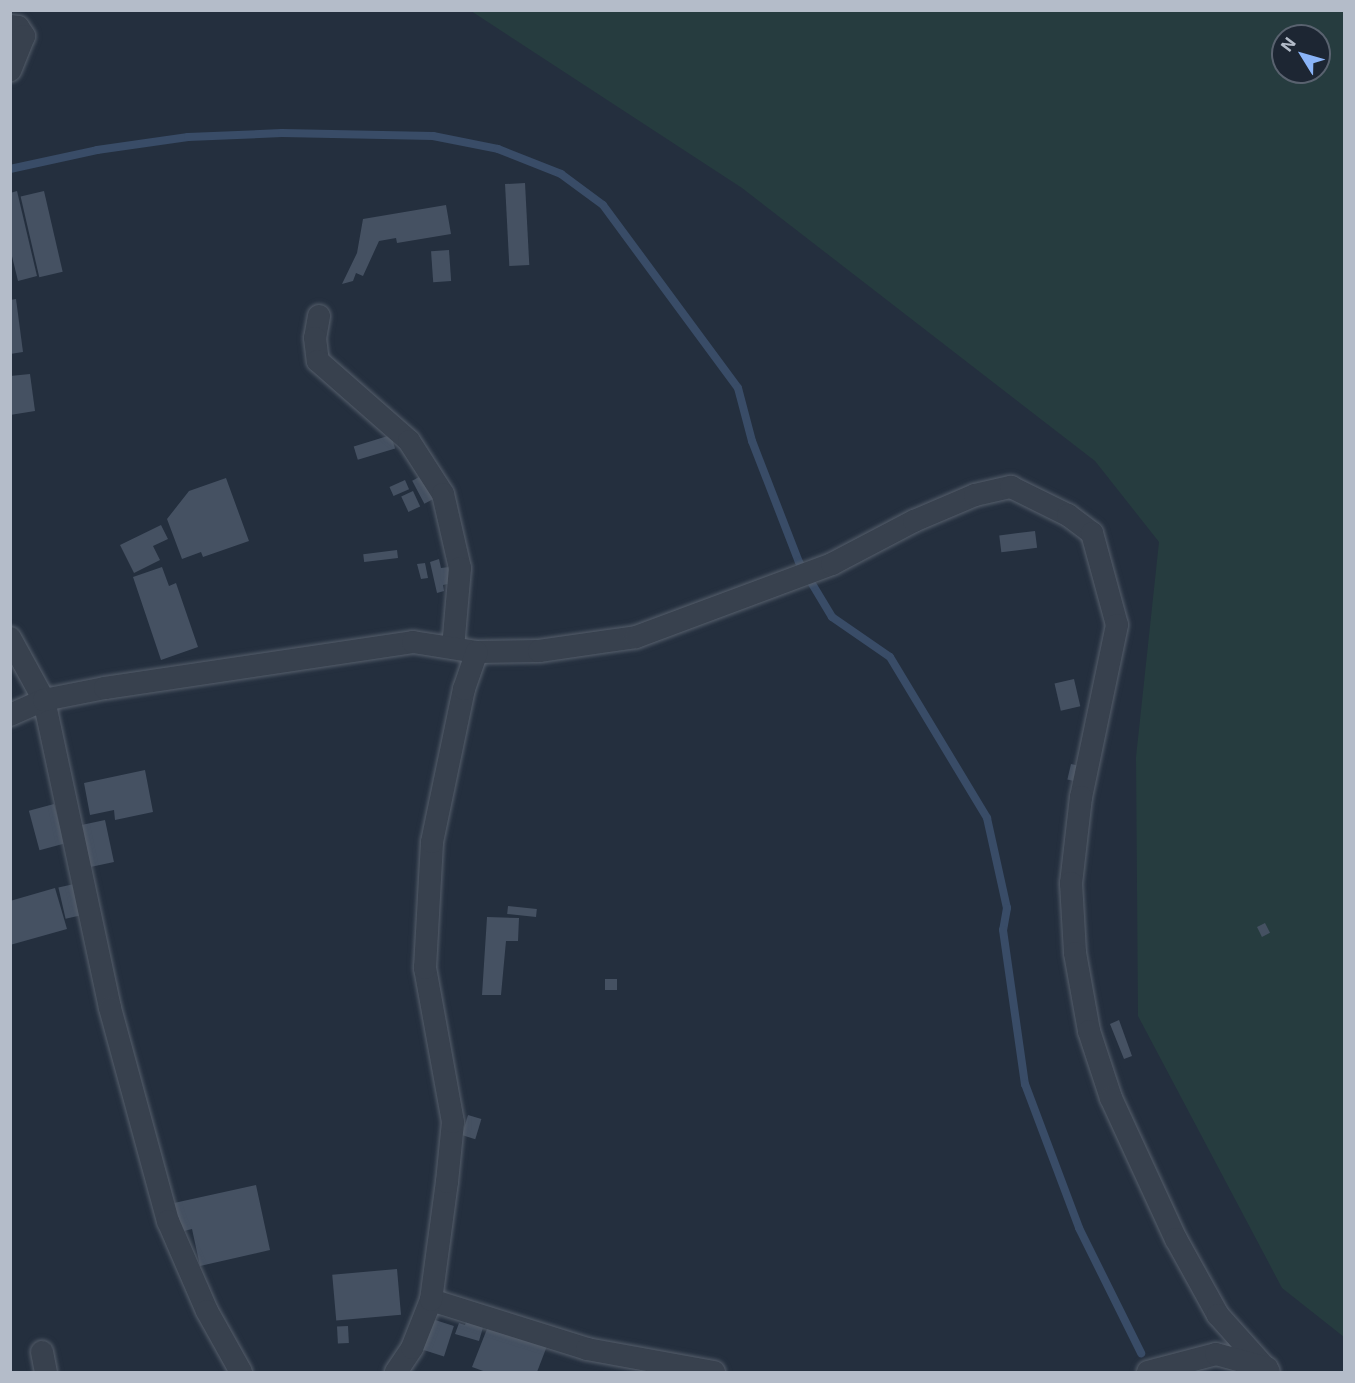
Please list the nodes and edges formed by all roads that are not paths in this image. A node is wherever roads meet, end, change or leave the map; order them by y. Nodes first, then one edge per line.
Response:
1 (10, 26) edge
2 (10, 70) edge
3 (319, 316) dead end
4 (10, 638) edge
5 (453, 648) junction
6 (477, 652) junction
7 (44, 700) junction
8 (10, 715) edge
9 (431, 1300) junction
10 (1268, 1370) edge
11 (241, 1372) edge
12 (396, 1372) edge
13 (714, 1372) edge
14 (1148, 1372) edge

1 - 2 street
3 - 5 street
4 - 7 street
5 - 6 street
5 - 7 street
6 - 9 street
6 - 10 street
7 - 8 street
7 - 11 street
9 - 12 street
9 - 13 street
10 - 14 street

